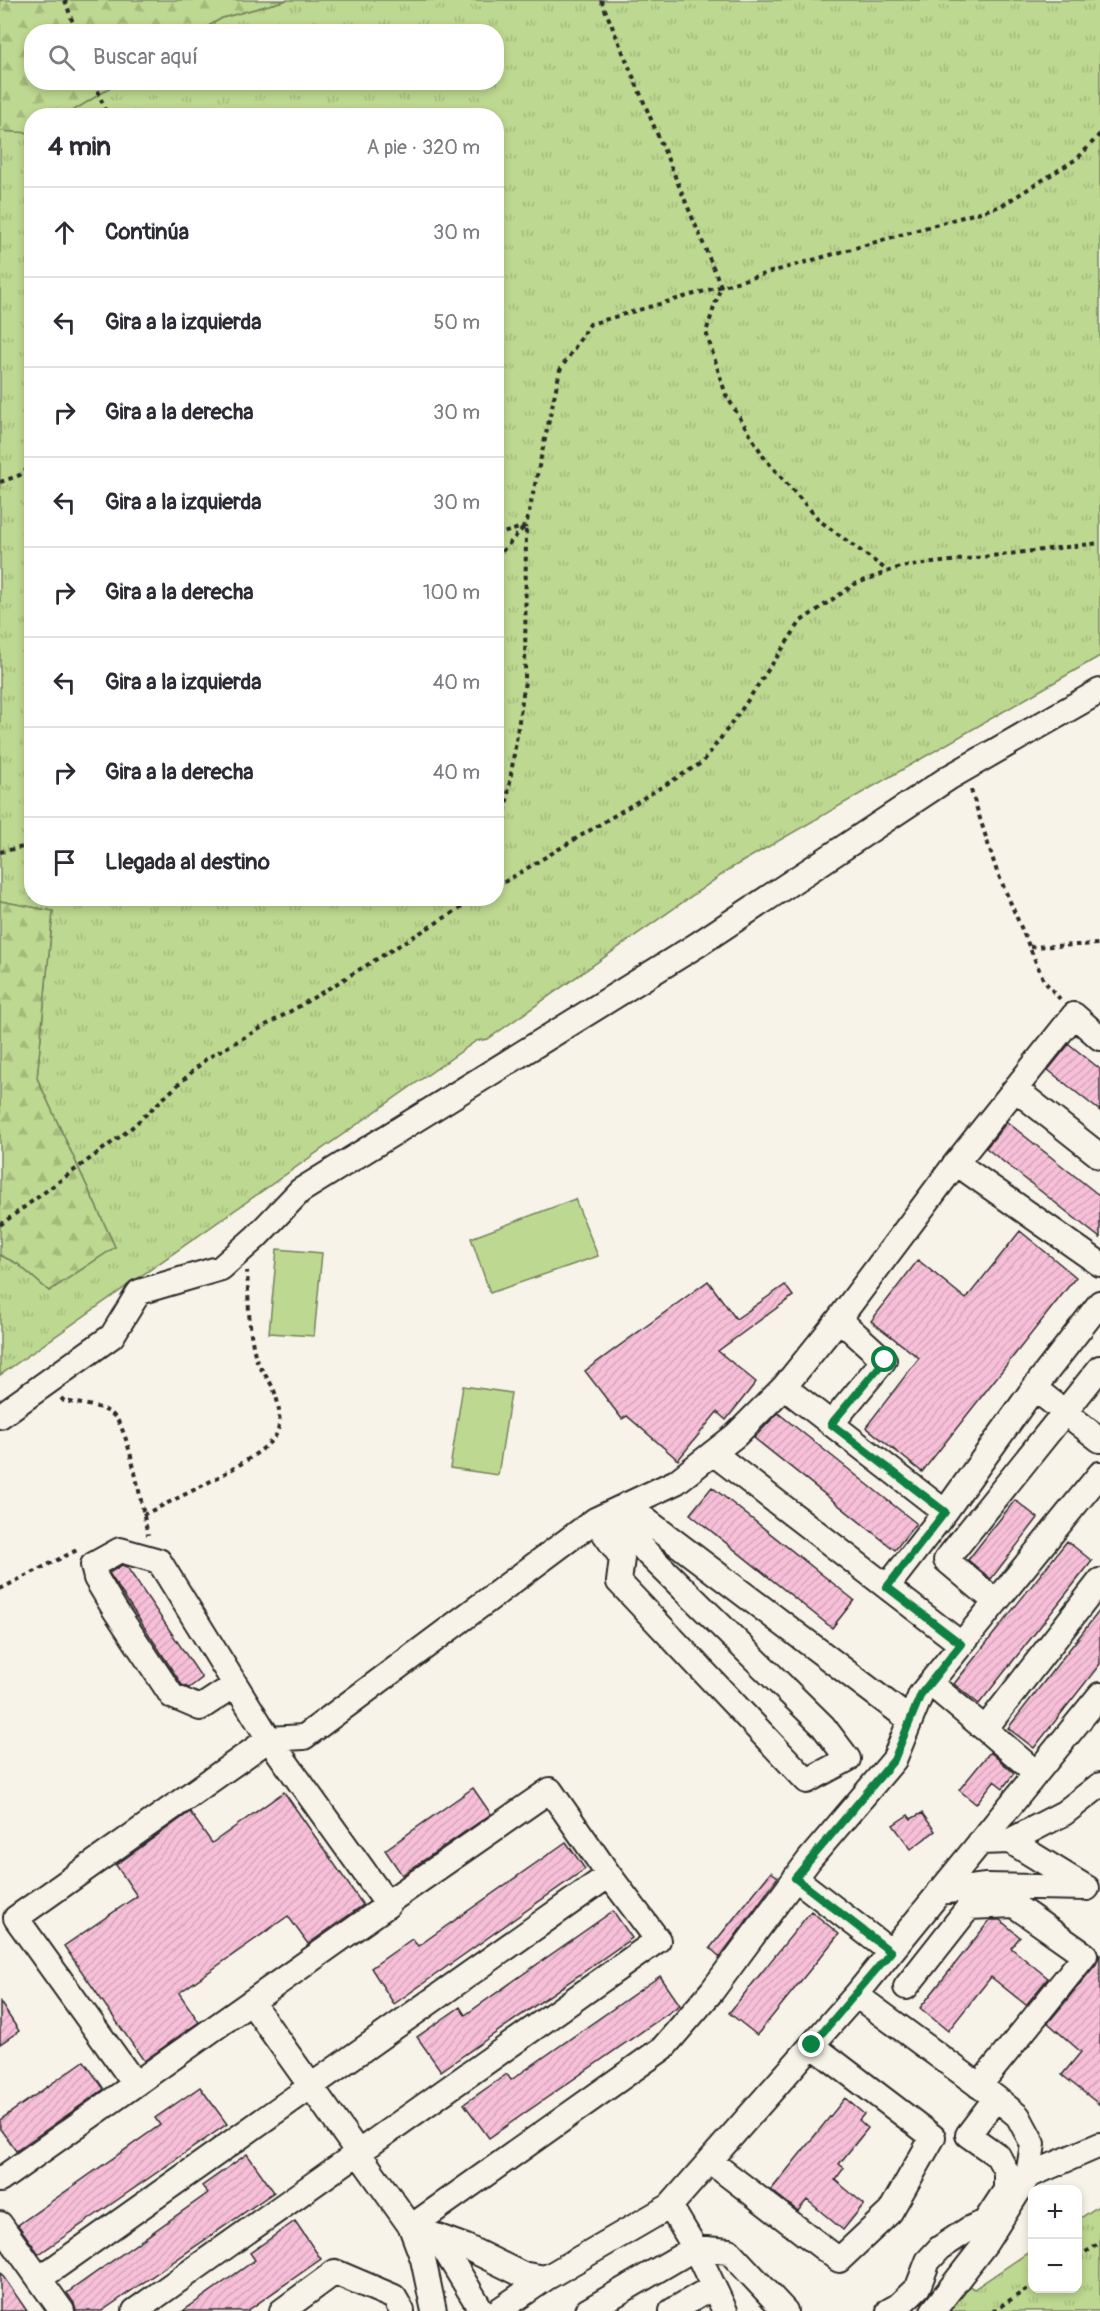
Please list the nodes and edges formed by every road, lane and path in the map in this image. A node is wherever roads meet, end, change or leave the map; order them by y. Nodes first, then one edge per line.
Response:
1 (65, 0) edge
2 (601, 0) edge
3 (73, 24) edge
4 (98, 90) edge
5 (104, 108) edge
6 (1100, 134) edge
7 (721, 286) junction
8 (24, 472) edge
9 (0, 482) edge
10 (526, 525) junction
11 (504, 532) edge
12 (1100, 543) edge
13 (504, 549) edge
14 (888, 571) junction
15 (1100, 691) edge
16 (964, 769) junction
17 (504, 821) edge
18 (24, 847) edge
19 (0, 852) edge
20 (504, 882) edge
21 (464, 906) edge
22 (1100, 944) edge
23 (1030, 947) junction
24 (1074, 1015) junction
25 (1100, 1038) edge
26 (1015, 1089) junction
27 (1100, 1156) edge
28 (956, 1163) junction
29 (0, 1225) edge
30 (246, 1246) junction
31 (1100, 1264) edge
32 (1100, 1303) edge
33 (839, 1319) junction
34 (1100, 1368) edge
35 (47, 1383) junction
36 (784, 1387) junction
37 (1034, 1388) junction
38 (1064, 1412) junction
39 (0, 1416) edge
40 (831, 1424) junction
41 (1100, 1440) edge
42 (713, 1453) junction
43 (1100, 1474) edge
44 (611, 1512) junction
45 (945, 1512) junction
46 (143, 1515) junction
47 (149, 1541) dead end
48 (1100, 1581) edge
49 (887, 1587) junction
50 (996, 1602) junction
51 (961, 1644) junction
52 (930, 1683) junction
53 (235, 1685) junction
54 (1100, 1695) edge
55 (910, 1720) junction
56 (985, 1729) junction
57 (269, 1739) junction
58 (1036, 1773) junction
59 (1100, 1785) edge
60 (1071, 1798) dead end
61 (1010, 1841) junction
62 (980, 1842) junction
63 (609, 1875) junction
64 (795, 1878) junction
65 (939, 1892) junction
66 (1093, 1892) edge
67 (387, 1903) junction
68 (891, 1952) junction
69 (906, 1987) dead end
70 (855, 1995) junction
71 (251, 2002) junction
72 (812, 2045) junction
73 (135, 2084) junction
74 (311, 2086) junction
75 (988, 2092) junction
76 (1025, 2129) junction
77 (933, 2137) junction
78 (1100, 2145) edge
79 (358, 2153) junction
80 (998, 2156) junction
81 (710, 2161) junction
82 (1028, 2176) junction
83 (0, 2180) edge
84 (670, 2206) junction
85 (0, 2224) edge
86 (411, 2227) junction
87 (1100, 2242) edge
88 (695, 2248) junction
89 (1082, 2254) edge
90 (546, 2278) junction
91 (39, 2279) junction
92 (713, 2287) junction
93 (1028, 2289) edge
94 (62, 2311) edge
95 (135, 2311) edge
96 (282, 2311) edge
97 (402, 2311) edge
98 (434, 2311) edge
99 (465, 2311) edge
100 (482, 2311) edge
101 (498, 2311) edge
102 (587, 2311) edge
103 (672, 2311) edge
104 (725, 2311) edge
105 (784, 2311) edge
106 (889, 2311) edge
107 (933, 2311) edge
108 (993, 2311) edge

1 - 3 path
2 - 7 path
4 - 5 path
6 - 7 path
7 - 10 path
7 - 14 path
8 - 9 path
10 - 11 path
10 - 13 path
10 - 17 path
12 - 14 path
14 - 20 path
15 - 16 street
16 - 23 path
16 - 30 street
18 - 19 path
21 - 29 path
22 - 23 path
23 - 24 path
24 - 25 street
24 - 26 street
26 - 27 street
26 - 28 street
28 - 31 street
28 - 33 street
30 - 35 street
30 - 46 path
32 - 37 street
33 - 36 street
33 - 40 street
34 - 38 street
35 - 39 street
35 - 46 path
36 - 40 street
36 - 42 street
37 - 38 street
37 - 45 street
38 - 41 street
38 - 50 street
40 - 45 street
42 - 44 street
42 - 49 street
43 - 50 street
44 - 44 street
44 - 55 street
44 - 57 street
45 - 49 street
46 - 47 path
48 - 56 street
49 - 51 street
50 - 51 street
51 - 52 street
52 - 55 street
52 - 56 street
53 - 53 street
53 - 57 street
54 - 58 street
55 - 64 street
56 - 58 street
57 - 67 street
57 - 73 street
58 - 62 street
59 - 61 street
60 - 62 street
61 - 62 street
61 - 66 street
62 - 65 street
63 - 67 street
63 - 74 street
63 - 79 street
64 - 68 street
64 - 86 street
65 - 66 street
65 - 68 street
67 - 71 street
68 - 70 street
69 - 75 street
70 - 72 street
70 - 75 street
71 - 73 street
71 - 74 street
72 - 77 street
72 - 81 street
73 - 83 street
74 - 79 street
74 - 91 street
75 - 76 street
75 - 80 street
76 - 80 street
76 - 82 street
77 - 80 street
77 - 81 street
78 - 82 street
79 - 86 street
79 - 95 street
80 - 106 street
81 - 84 street
82 - 107 street
84 - 88 street
84 - 90 street
85 - 91 street
86 - 90 street
86 - 98 street
86 - 99 street
86 - 100 street
87 - 89 path
88 - 92 street
88 - 102 street
88 - 105 street
90 - 101 street
91 - 94 street
92 - 103 street
92 - 104 street
93 - 108 path
96 - 97 street

